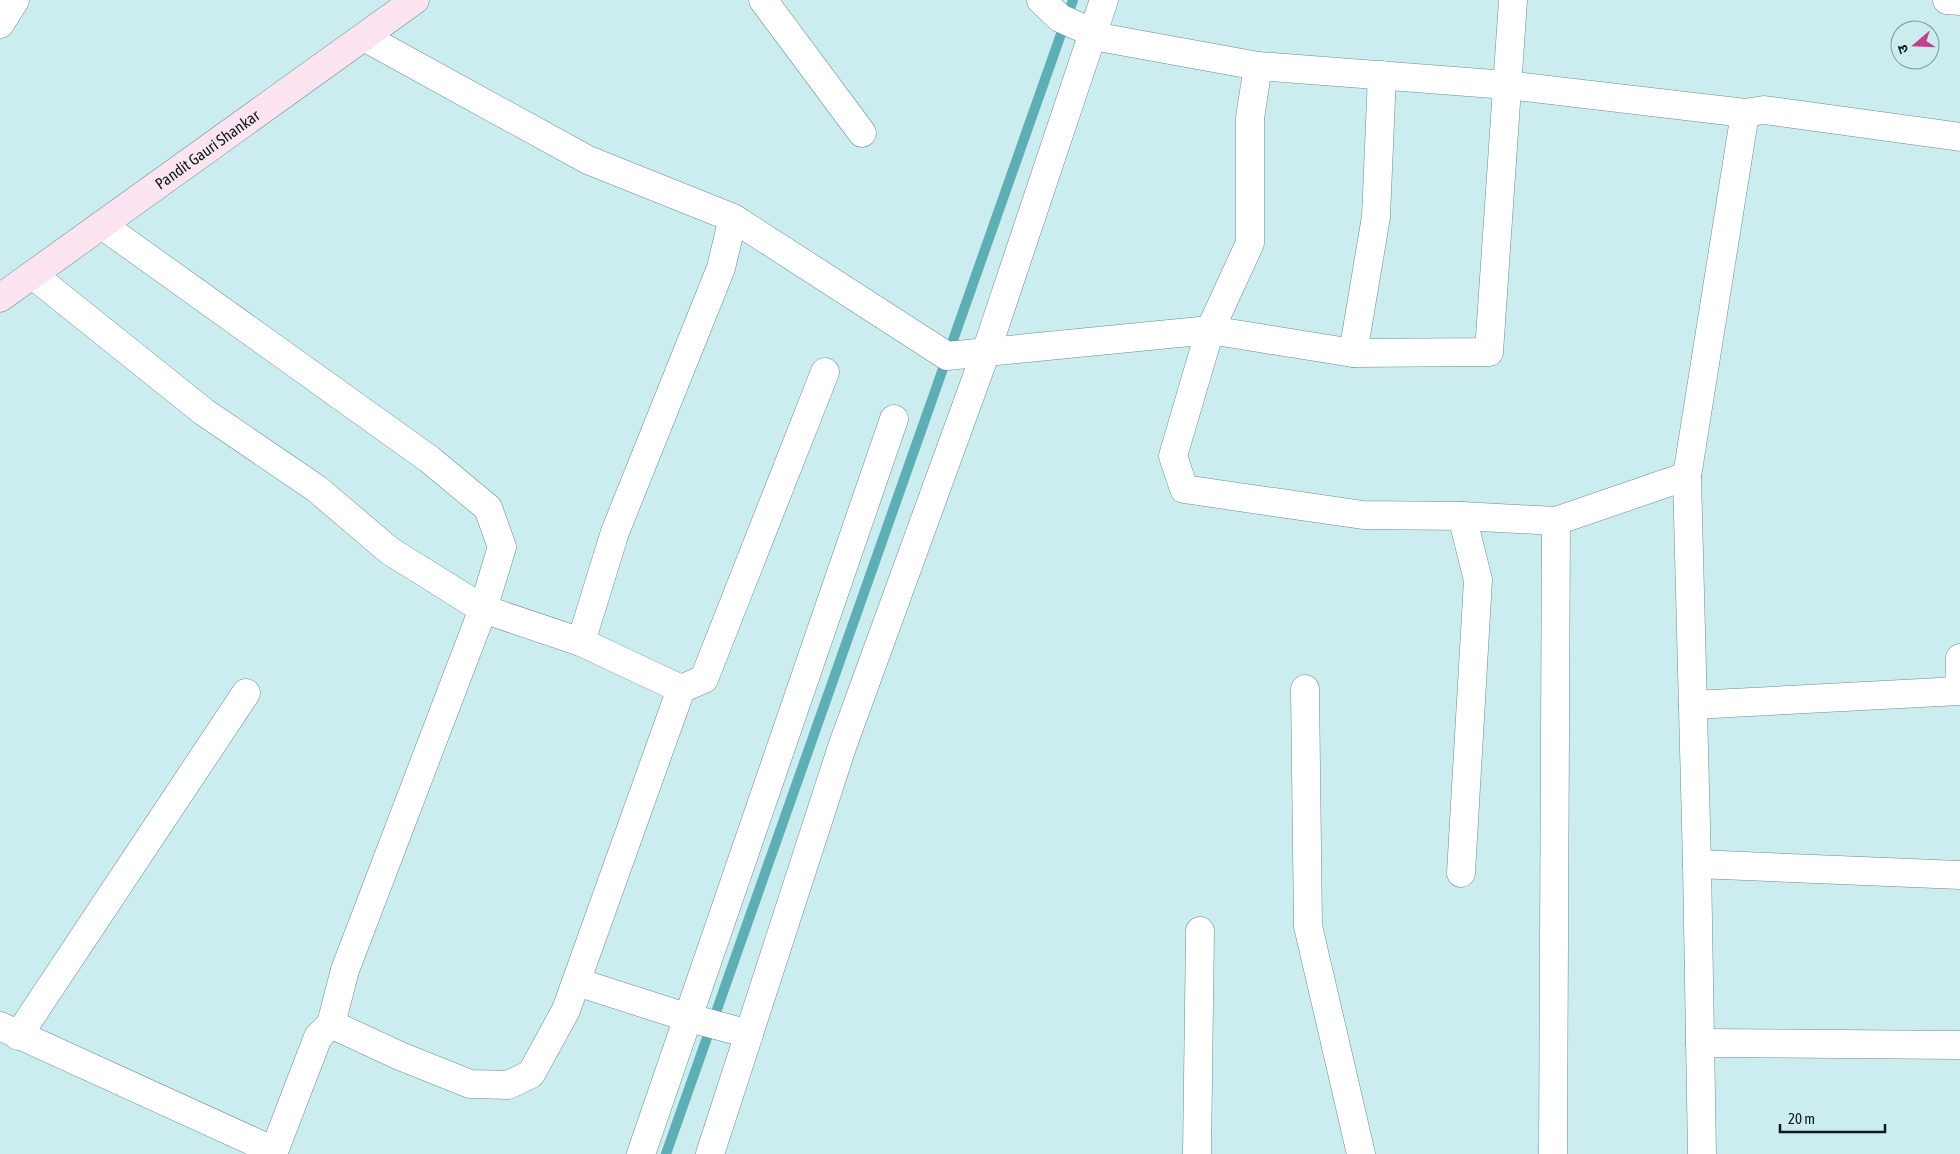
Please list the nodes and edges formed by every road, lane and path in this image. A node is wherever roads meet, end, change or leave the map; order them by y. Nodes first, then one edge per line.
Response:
1 (15, 0) edge
2 (415, 0) edge
3 (763, 0) edge
4 (1041, 0) edge
5 (1104, 0) edge
6 (1513, 0) edge
7 (1947, 0) edge
8 (1960, 1) edge
9 (0, 24) edge
10 (1092, 33) junction
11 (364, 37) junction
12 (1258, 66) junction
13 (1382, 75) junction
14 (1507, 85) junction
15 (1745, 113) junction
16 (862, 133) dead end
17 (1960, 137) edge
18 (733, 218) junction
19 (102, 225) junction
20 (33, 275) junction
21 (0, 298) edge
22 (1210, 330) junction
23 (986, 352) junction
24 (1353, 353) junction
25 (825, 372) dead end
26 (894, 420) dead end
27 (1687, 476) junction
28 (1462, 516) junction
29 (1556, 521) junction
30 (482, 609) junction
31 (581, 642) junction
32 (1960, 658) edge
33 (681, 689) junction
34 (1305, 689) dead end
35 (246, 693) dead end
36 (1692, 705) junction
37 (1697, 864) junction
38 (1461, 873) dead end
39 (1960, 876) edge
40 (1200, 931) dead end
41 (576, 982) junction
42 (686, 1017) junction
43 (331, 1024) junction
44 (9, 1031) edge
45 (749, 1034) junction
46 (1700, 1043) junction
47 (1960, 1045) edge
48 (273, 1152) edge
49 (641, 1154) edge
50 (710, 1154) edge
51 (1197, 1154) edge
52 (1361, 1154) edge
53 (1553, 1154) edge
54 (1702, 1154) edge

1 - 9 street
2 - 11 street, Pandit Gauri Shankar
3 - 16 street
4 - 10 street
5 - 10 street
6 - 14 street
7 - 8 street
10 - 12 street
10 - 23 street
11 - 18 street
11 - 19 street, Pandit Gauri Shankar
12 - 13 street
12 - 22 street
13 - 14 street
13 - 24 street
14 - 15 street
14 - 24 street
15 - 17 street
15 - 27 street
18 - 23 street
18 - 31 street
19 - 20 street, Pandit Gauri Shankar
19 - 30 street
20 - 21 street, Pandit Gauri Shankar
20 - 30 street
22 - 23 street
22 - 24 street
22 - 28 street
23 - 45 street
25 - 33 street
26 - 42 street
27 - 29 street
27 - 36 street
28 - 29 street
28 - 38 street
29 - 53 street
30 - 31 street
30 - 43 street
31 - 33 street
32 - 36 street
33 - 41 street
34 - 52 street
35 - 44 street
36 - 37 street
37 - 39 street
37 - 46 street
40 - 51 street
41 - 42 street
41 - 43 street
42 - 45 street
42 - 49 street
43 - 48 street
44 - 48 street
45 - 50 street
46 - 47 street
46 - 54 street

